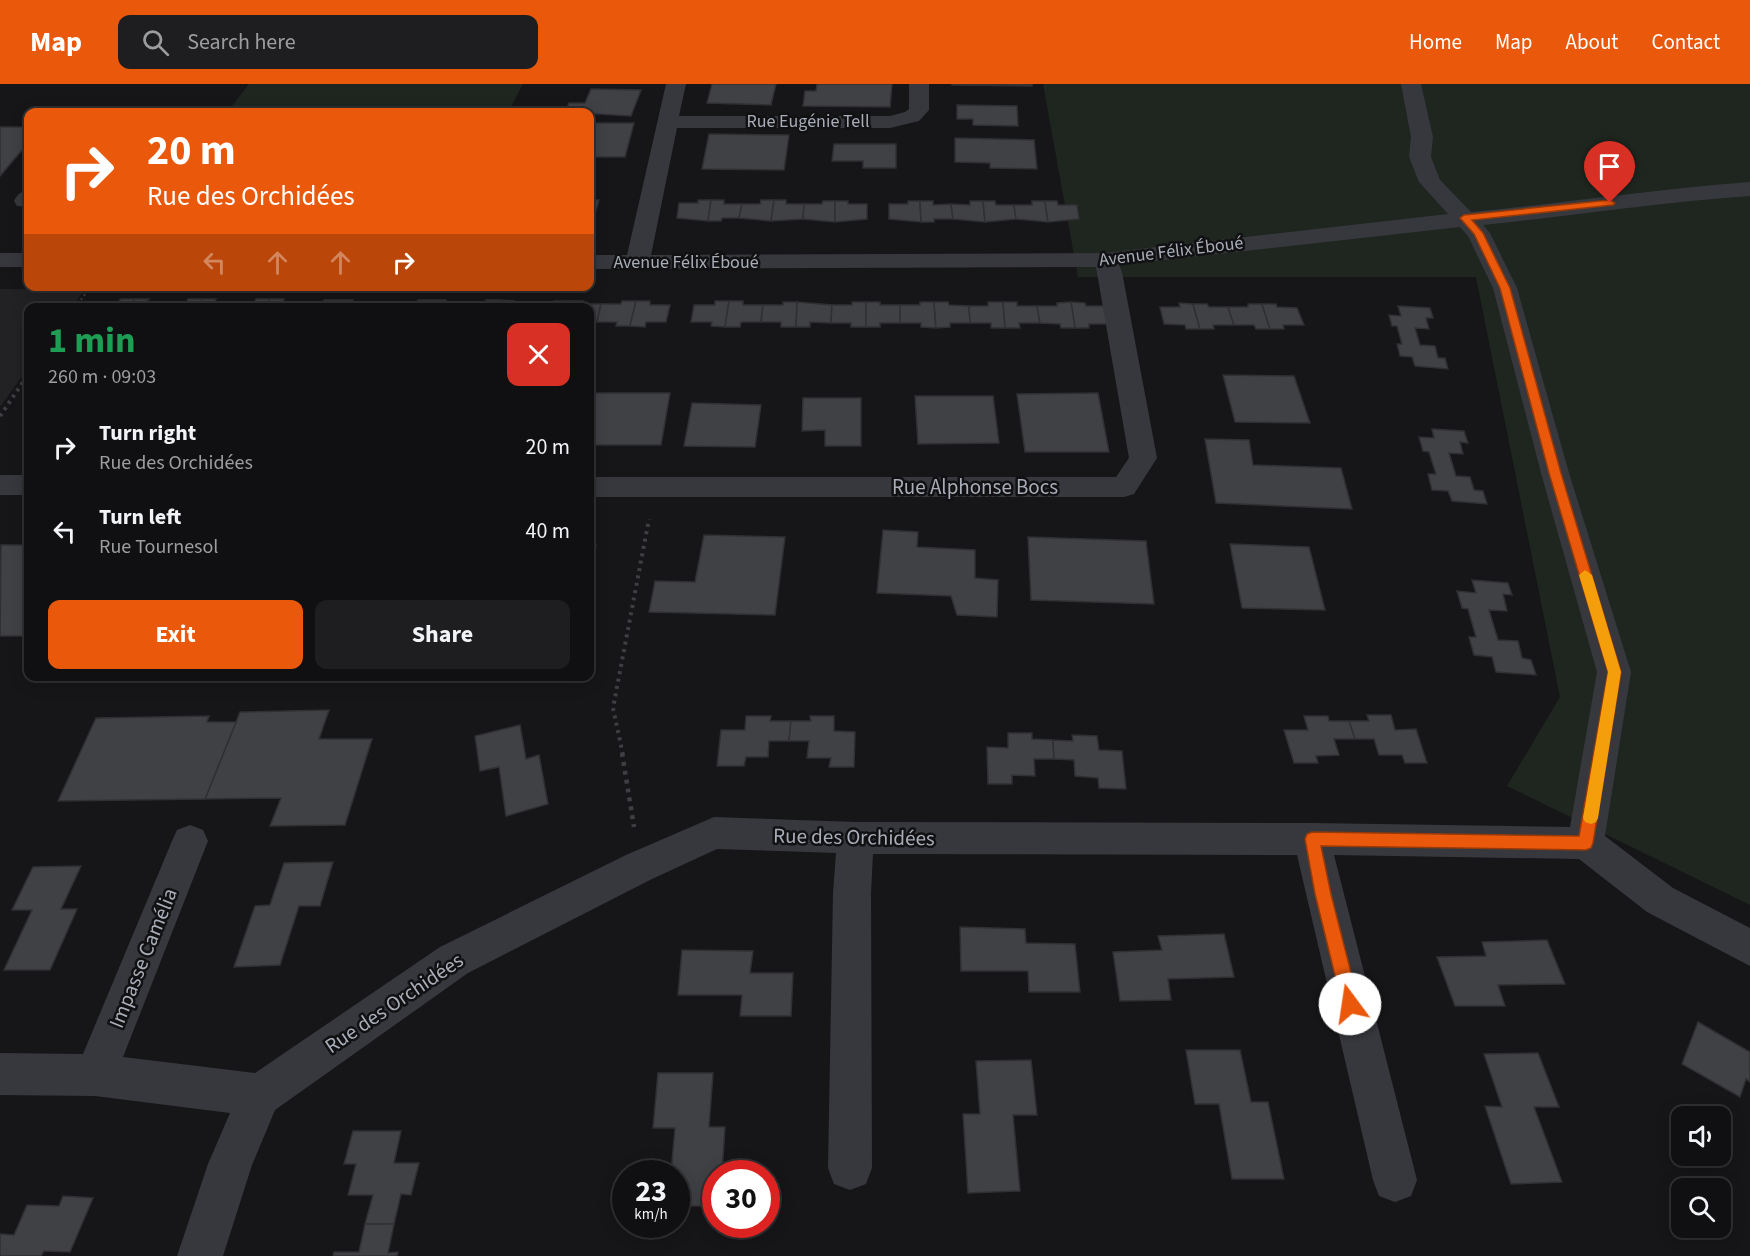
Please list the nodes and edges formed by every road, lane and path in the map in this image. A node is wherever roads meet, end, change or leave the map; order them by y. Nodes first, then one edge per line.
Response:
1 (676, 84) edge
2 (919, 84) edge
3 (1411, 84) edge
4 (666, 122) junction
5 (1750, 189) edge
6 (1464, 218) junction
7 (0, 260) edge
8 (24, 260) edge
9 (1104, 260) junction
10 (594, 262) edge
11 (637, 262) junction
12 (24, 381) edge
13 (0, 417) edge
14 (0, 485) edge
15 (24, 485) edge
16 (594, 487) edge
17 (656, 488) junction
18 (856, 838) junction
19 (1312, 839) junction
20 (190, 841) dead end
21 (1586, 843) junction
22 (639, 867) junction
23 (1750, 948) edge
24 (0, 1074) edge
25 (94, 1075) junction
26 (260, 1095) junction
27 (850, 1168) dead end
28 (1395, 1180) dead end
29 (200, 1256) edge

1 - 4 street
2 - 4 street, Rue Eugénie Tell
3 - 6 street
4 - 11 street
5 - 6 street, Avenue Félix Éboué
6 - 9 street, Avenue Félix Éboué
6 - 21 street
7 - 8 street
9 - 11 street, Avenue Félix Éboué
9 - 17 street, Rue Alphonse Bocs
10 - 11 street, Avenue Félix Éboué
12 - 13 path
14 - 15 street
16 - 17 street, Rue Alphonse Bocs
17 - 22 path
18 - 19 street, Rue des Orchidées
18 - 22 street, Rue des Orchidées
18 - 27 street
19 - 21 street, Rue des Orchidées
19 - 28 street
20 - 25 street, Impasse Camélia
21 - 23 street
22 - 26 street, Rue des Orchidées
24 - 25 street
25 - 26 street
26 - 29 street

